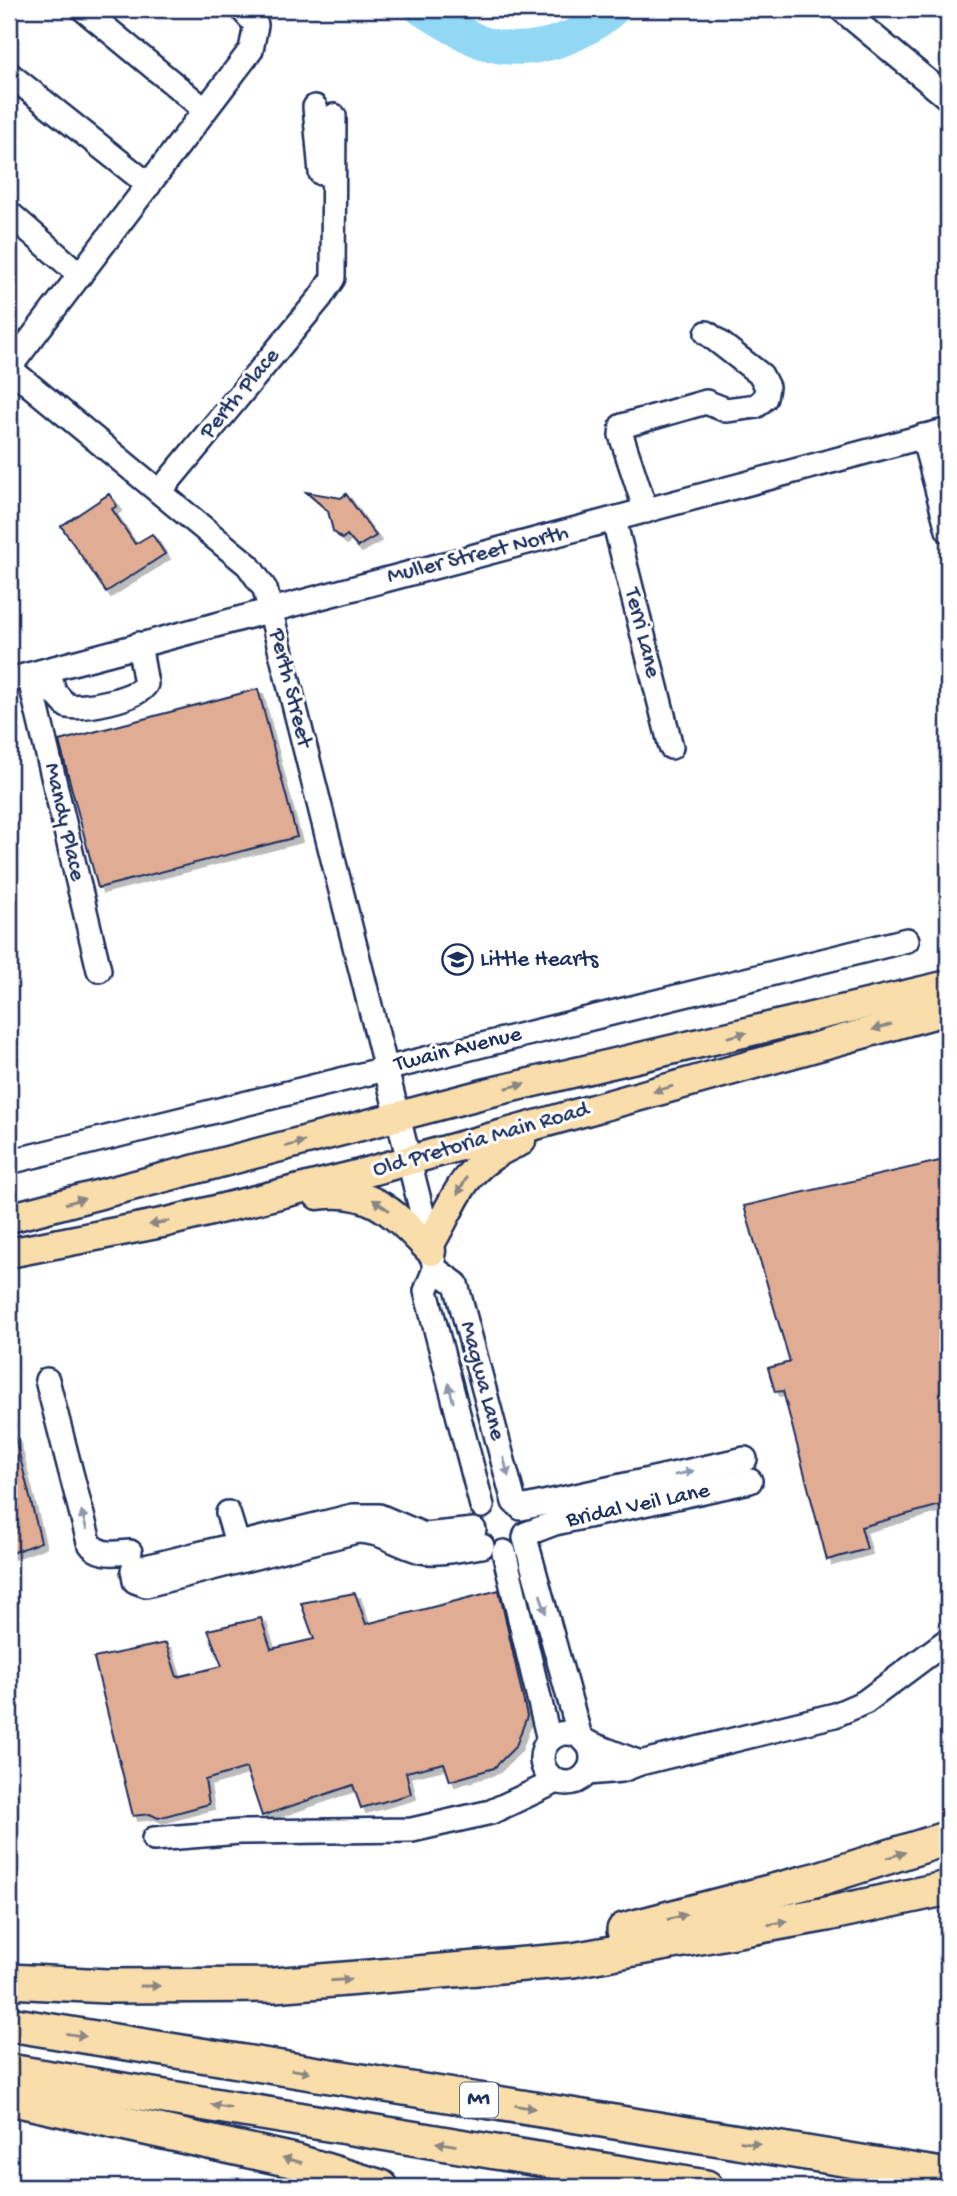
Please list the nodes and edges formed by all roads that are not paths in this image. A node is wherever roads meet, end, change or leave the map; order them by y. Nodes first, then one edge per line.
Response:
1 (83, 9) edge
2 (242, 9) edge
3 (841, 9) edge
4 (9, 74) edge
5 (948, 98) edge
6 (204, 108) junction
7 (324, 111) dead end
8 (149, 185) junction
9 (9, 213) edge
10 (80, 275) junction
11 (707, 333) dead end
12 (9, 368) edge
13 (948, 430) edge
14 (923, 436) junction
15 (161, 490) junction
16 (646, 510) junction
17 (614, 520) junction
18 (948, 530) edge
19 (270, 608) junction
20 (139, 644) junction
21 (28, 675) edge
22 (671, 747) dead end
23 (907, 940) dead end
24 (99, 970) dead end
25 (948, 985) edge
26 (948, 1010) edge
27 (387, 1067) junction
28 (627, 1099) junction
29 (399, 1116) junction
30 (409, 1158) junction
31 (9, 1162) edge
32 (199, 1214) junction
33 (9, 1218) edge
34 (9, 1253) edge
35 (432, 1255) junction
36 (47, 1380) dead end
37 (748, 1470) dead end
38 (629, 1497) junction
39 (518, 1505) junction
40 (482, 1506) junction
41 (228, 1513) dead end
42 (525, 1536) junction
43 (487, 1543) junction
44 (130, 1552) dead end
45 (948, 1640) edge
46 (583, 1739) junction
47 (550, 1740) junction
48 (542, 1762) junction
49 (640, 1763) junction
50 (587, 1773) junction
51 (557, 1781) junction
52 (524, 1797) junction
53 (948, 1838) edge
54 (154, 1839) dead end
55 (948, 1888) edge
56 (469, 1969) junction
57 (9, 1981) edge
58 (9, 2024) edge
59 (9, 2071) edge
60 (9, 2098) edge
61 (948, 2176) edge
62 (381, 2187) edge
63 (706, 2187) edge

1 - 6 street
2 - 6 street
3 - 5 street
4 - 8 street
6 - 8 street
7 - 15 street, Perth Place
8 - 10 street
9 - 10 street
10 - 12 street
11 - 16 street
12 - 15 street, Perth Street
13 - 14 street, Muller Street North
14 - 16 street, Muller Street North
14 - 18 street
15 - 19 street, Perth Street
16 - 17 street, Muller Street North
17 - 19 street, Muller Street North
17 - 22 street, Terri Lane
19 - 20 street, Muller Street North
19 - 27 street, Perth Street
20 - 21 street, Muller Street North
20 - 21 street
21 - 24 street, Mandy Place
23 - 27 street, Twain Avenue
29 -> 25 main road, Old Pretoria Main Road
26 -> 28 main road, Old Pretoria Main Road
27 - 29 street, Perth Street
27 - 31 street, Twain Avenue
28 - 30 main road, Old Pretoria Main Road
28 -> 35 main road
29 - 30 street, Perth Street
33 -> 29 main road, Old Pretoria Main Road
30 - 32 main road, Old Pretoria Main Road
30 - 35 street, Magwa Lane
32 -> 34 main road, Old Pretoria Main Road
35 -> 32 main road
35 -> 39 street, Magwa Lane
40 -> 35 street, Magwa Lane
44 -> 36 street
37 - 38 street, Bridal Veil Lane
38 - 39 street, Bridal Veil Lane
38 - 42 street, Bridal Veil Lane
39 - 40 street
39 - 42 street, Magwa Lane
40 - 43 street
41 - 43 street
42 - 43 street
42 -> 46 street, Magwa Lane
43 - 47 street
45 - 49 street
46 - 47 street
46 - 49 street
46 - 50 street
47 - 48 street
48 - 51 street
48 - 52 street
49 - 50 street
50 - 51 street
51 - 52 street
52 - 54 street
56 -> 53 highway
56 -> 55 highway
57 -> 56 highway
58 -> 61 highway, M1
63 -> 59 highway, M1
62 -> 60 highway

